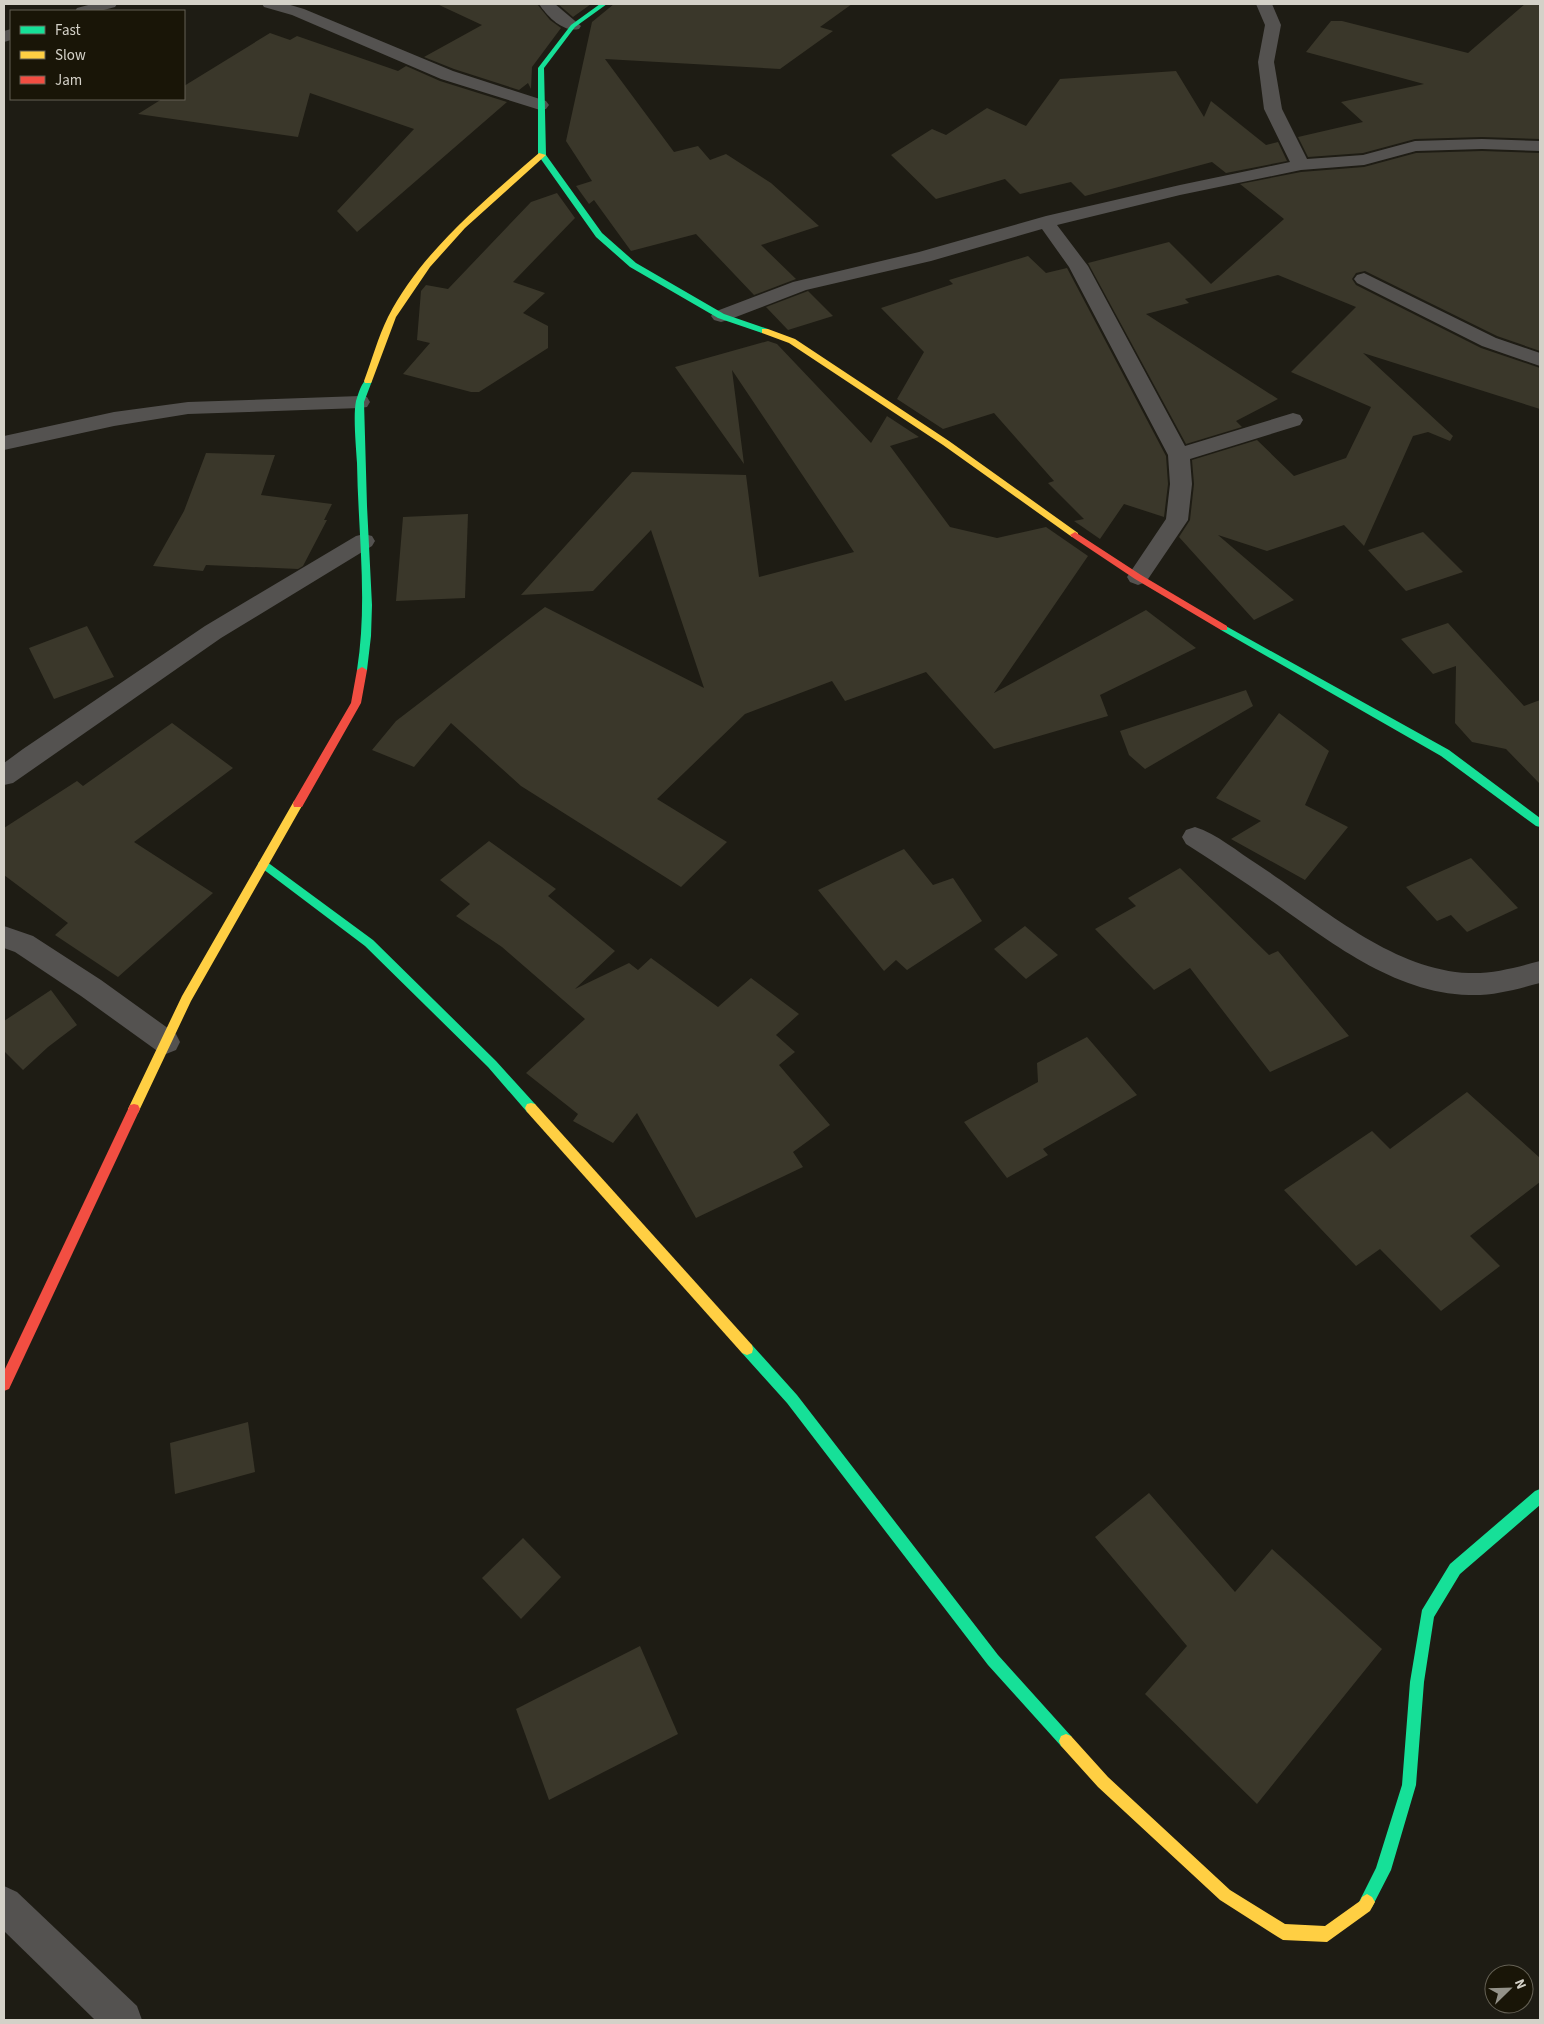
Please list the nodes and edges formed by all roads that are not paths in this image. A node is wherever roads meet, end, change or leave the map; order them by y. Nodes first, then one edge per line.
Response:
1 (109, 4) edge
2 (270, 4) edge
3 (547, 4) edge
4 (604, 4) edge
5 (1264, 4) edge
6 (87, 10) edge
7 (573, 26) junction
8 (540, 105) junction
9 (1540, 146) edge
10 (542, 155) junction
11 (1301, 165) junction
12 (1046, 222) junction
13 (1364, 278) dead end
14 (721, 316) junction
15 (1540, 360) edge
16 (360, 402) junction
17 (1293, 420) dead end
18 (4, 443) edge
19 (1179, 455) junction
20 (364, 541) junction
21 (1138, 577) junction
22 (4, 776) edge
23 (1540, 823) edge
24 (1195, 837) dead end
25 (262, 863) junction
26 (4, 937) edge
27 (1540, 972) edge
28 (166, 1042) junction
29 (4, 1385) edge
30 (1540, 1496) edge
31 (4, 1905) edge
32 (123, 2020) edge

1 - 6 street
2 - 8 street
3 - 7 street
4 - 7 street
5 - 11 street
7 - 8 street
8 - 10 street
9 - 11 street
10 - 14 street
10 - 16 street
11 - 12 street
12 - 14 street
12 - 19 street
13 - 15 street
14 - 21 street
16 - 18 street
16 - 20 street
17 - 19 street
19 - 21 street
20 - 22 street
20 - 25 street
21 - 23 street
24 - 27 street
25 - 28 street
25 - 30 street
26 - 28 street
28 - 29 street
31 - 32 street

